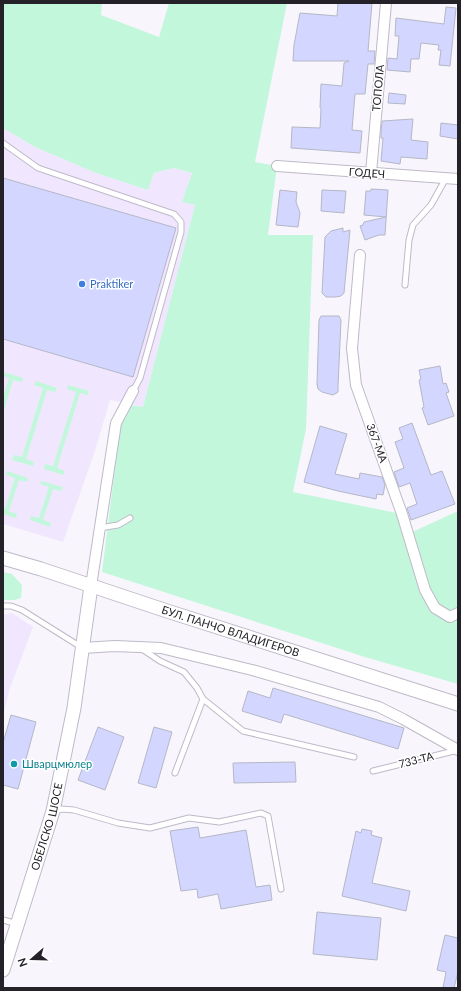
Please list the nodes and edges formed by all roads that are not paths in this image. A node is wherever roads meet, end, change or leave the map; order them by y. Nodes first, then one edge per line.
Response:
1 (386, 3) edge
2 (3, 143) edge
3 (277, 166) dead end
4 (371, 173) junction
5 (446, 178) junction
6 (458, 178) edge
7 (360, 255) dead end
8 (405, 285) dead end
9 (133, 391) joint
10 (130, 518) dead end
11 (100, 528) junction
12 (3, 558) edge
13 (91, 586) junction
14 (3, 606) edge
15 (454, 615) edge
16 (139, 647) junction
17 (82, 648) junction
18 (204, 699) junction
19 (458, 704) edge
20 (458, 750) edge
21 (354, 757) dead end
22 (373, 771) dead end
23 (175, 773) dead end
24 (53, 811) junction
25 (281, 889) dead end
26 (3, 920) edge
27 (18, 924) junction
28 (3, 970) edge

1 - 4 street, ТОПОЛА
2 - 9 lane
3 - 4 street, ГОДЕЧ
4 - 5 street, ГОДЕЧ
5 - 6 street, ГОДЕЧ
5 - 8 lane
7 - 15 street, 367-МА
9 - 11 street
10 - 11 lane
11 - 13 street
12 - 13 street, БУЛ. ПАНЧО ВЛАДИГЕРОВ
13 - 17 street, ОБЕЛСКО ШОСЕ
13 - 19 street, БУЛ. ПАНЧО ВЛАДИГЕРОВ
14 - 17 lane
16 - 17 street
16 - 18 lane
16 - 20 street
17 - 24 street, ОБЕЛСКО ШОСЕ
18 - 21 lane
18 - 23 lane
20 - 22 lane, 733-ТА
24 - 25 lane
24 - 27 street, ОБЕЛСКО ШОСЕ
26 - 27 lane
27 - 28 street, ОБЕЛСКО ШОСЕ

